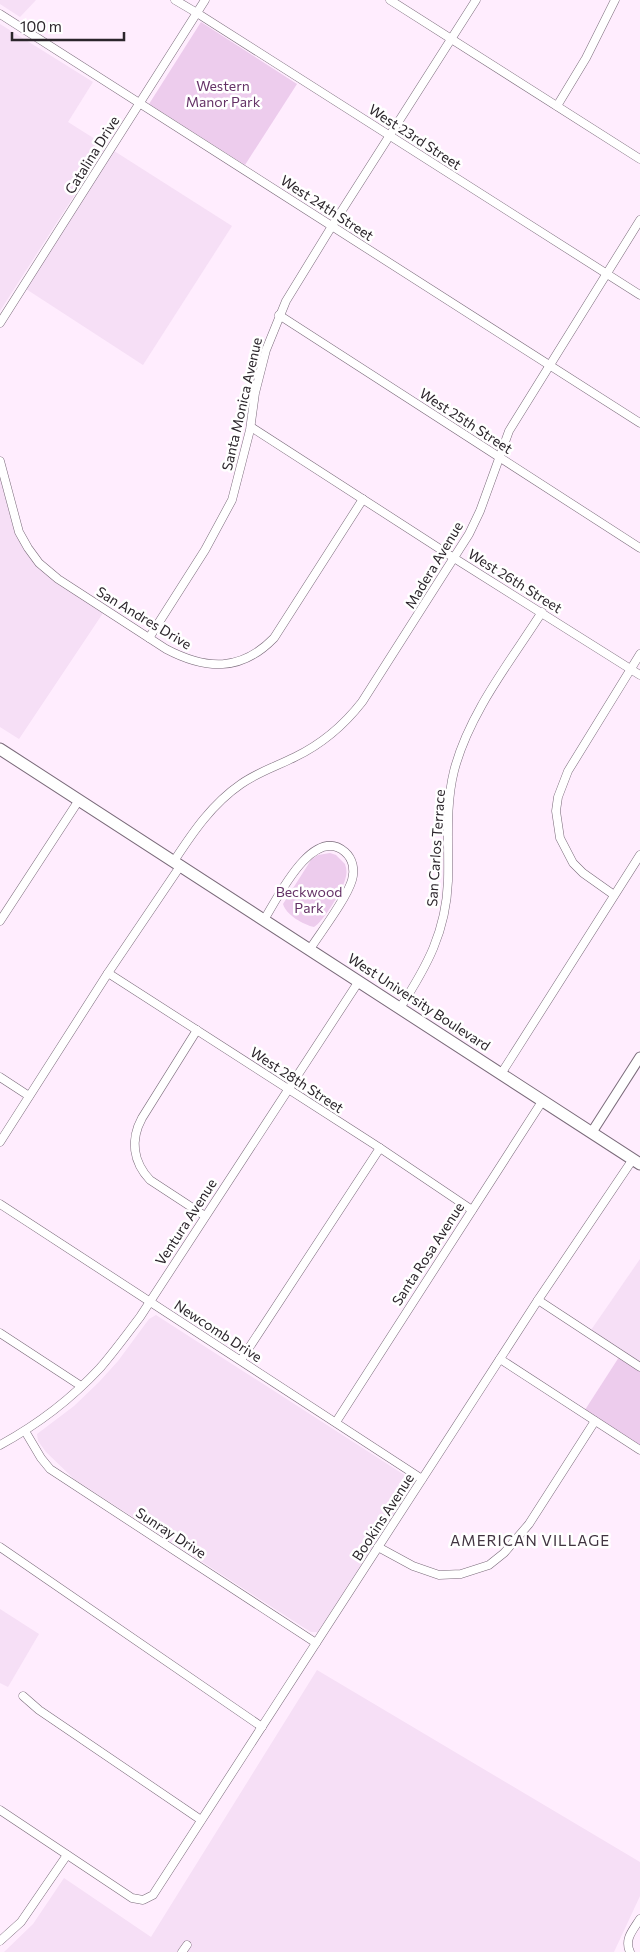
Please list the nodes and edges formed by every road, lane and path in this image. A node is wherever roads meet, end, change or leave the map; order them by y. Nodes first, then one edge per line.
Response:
1 (175, 0) edge
2 (205, 0) edge
3 (390, 0) edge
4 (476, 0) edge
5 (615, 0) edge
6 (197, 13) junction
7 (0, 14) edge
8 (451, 39) junction
9 (140, 103) junction
10 (557, 106) junction
11 (390, 135) junction
12 (640, 159) edge
13 (640, 220) edge
14 (332, 226) junction
15 (606, 274) junction
16 (640, 296) edge
17 (279, 315) junction
18 (0, 323) edge
19 (549, 364) junction
20 (640, 422) edge
21 (251, 427) junction
22 (498, 457) junction
23 (0, 461) edge
24 (363, 499) junction
25 (640, 548) edge
26 (454, 558) junction
27 (542, 612) junction
28 (149, 638) junction
29 (640, 654) edge
30 (631, 669) junction
31 (640, 675) edge
32 (0, 748) edge
33 (79, 800) junction
34 (640, 855) edge
35 (177, 863) junction
36 (614, 895) junction
37 (264, 920) junction
38 (0, 921) edge
39 (310, 949) junction
40 (108, 973) junction
41 (359, 981) junction
42 (400, 1008) junction
43 (197, 1030) junction
44 (640, 1057) edge
45 (501, 1074) junction
46 (0, 1076) edge
47 (287, 1088) junction
48 (29, 1096) junction
49 (543, 1100) junction
50 (592, 1132) junction
51 (0, 1142) edge
52 (380, 1148) junction
53 (636, 1161) edge
54 (0, 1204) edge
55 (472, 1210) junction
56 (204, 1216) junction
57 (538, 1300) junction
58 (150, 1301) junction
59 (0, 1333) edge
60 (500, 1359) junction
61 (241, 1360) junction
62 (640, 1367) edge
63 (81, 1386) junction
64 (596, 1421) junction
65 (336, 1422) junction
66 (25, 1431) junction
67 (0, 1445) edge
68 (640, 1450) edge
69 (422, 1478) junction
70 (0, 1547) edge
71 (378, 1547) junction
72 (316, 1643) junction
73 (23, 1696) dead end
74 (262, 1726) junction
75 (0, 1810) edge
76 (201, 1820) junction
77 (67, 1855) junction
78 (640, 1919) edge
79 (0, 1941) edge
80 (187, 1945) dead end
81 (182, 1952) edge
82 (630, 1952) edge

1 - 6 street, West 23rd Street
2 - 6 street, Catalina Drive
3 - 8 street
4 - 8 street, Santa Monica Avenue
5 - 10 street
6 - 9 street, Catalina Drive
6 - 11 street, West 23rd Street
7 - 9 street, West 24th Street
8 - 10 street
8 - 11 street, Santa Monica Avenue
9 - 14 street, West 24th Street
9 - 18 street, Catalina Drive
10 - 12 street
11 - 14 street, Santa Monica Avenue
11 - 15 street, West 23rd Street
13 - 15 street, Madera Avenue
14 - 17 street, Santa Monica Avenue
14 - 19 street, West 24th Street
15 - 16 street, West 23rd Street
15 - 19 street, Madera Avenue
17 - 21 street, Santa Monica Avenue
17 - 22 street, West 25th Street
19 - 20 street, West 24th Street
19 - 22 street, Madera Avenue
21 - 24 street, West 26th Street
21 - 28 street, Santa Monica Avenue
22 - 25 street, West 25th Street
22 - 26 street, Madera Avenue
23 - 28 street, San Andres Drive
24 - 26 street, West 26th Street
24 - 28 street, San Andres Drive
26 - 27 street, West 26th Street
26 - 35 street, Madera Avenue
27 - 30 street, West 26th Street
27 - 42 street, San Carlos Terrace
29 - 30 street
30 - 31 street, West 26th Street
30 - 36 street
32 - 33 main road, West University Boulevard
33 - 35 main road, West University Boulevard
33 - 38 street
34 - 36 street
35 - 37 main road, West University Boulevard
35 - 40 street, Madera Avenue
36 - 45 street
37 - 39 main road, West University Boulevard
37 - 39 street
39 - 41 main road, West University Boulevard
40 - 43 street, West 28th Street
40 - 48 street, Madera Avenue
41 - 42 main road, West University Boulevard
41 - 47 street, Ventura Avenue
42 - 45 main road, West University Boulevard
43 - 47 street, West 28th Street
43 - 56 street
44 - 50 street
45 - 49 main road, West University Boulevard
46 - 48 street
47 - 52 street, West 28th Street
47 - 56 street, Ventura Avenue
48 - 51 street, Madera Avenue
49 - 50 main road, West University Boulevard
49 - 55 street, Santa Rosa Avenue
50 - 53 main road, West University Boulevard
52 - 55 street, West 28th Street
52 - 61 street
53 - 57 street, Bookins Avenue
54 - 58 street, Newcomb Drive
55 - 65 street, Santa Rosa Avenue
56 - 58 street, Ventura Avenue
57 - 60 street, Bookins Avenue
57 - 62 street
58 - 61 street, Newcomb Drive
58 - 63 street, Ventura Avenue
59 - 63 street
60 - 64 street
60 - 69 street, Bookins Avenue
61 - 65 street, Newcomb Drive
63 - 66 street, Ventura Avenue
64 - 68 street
64 - 71 street
65 - 69 street, Newcomb Drive
66 - 67 street, Ventura Avenue
66 - 72 street, Sunray Drive
69 - 71 street, Bookins Avenue
70 - 74 street
71 - 72 street, Bookins Avenue
72 - 74 street, Bookins Avenue
73 - 76 street
74 - 76 street, Bookins Avenue
75 - 77 street
76 - 77 street, Bookins Avenue
77 - 79 street
78 - 82 street
80 - 81 street

